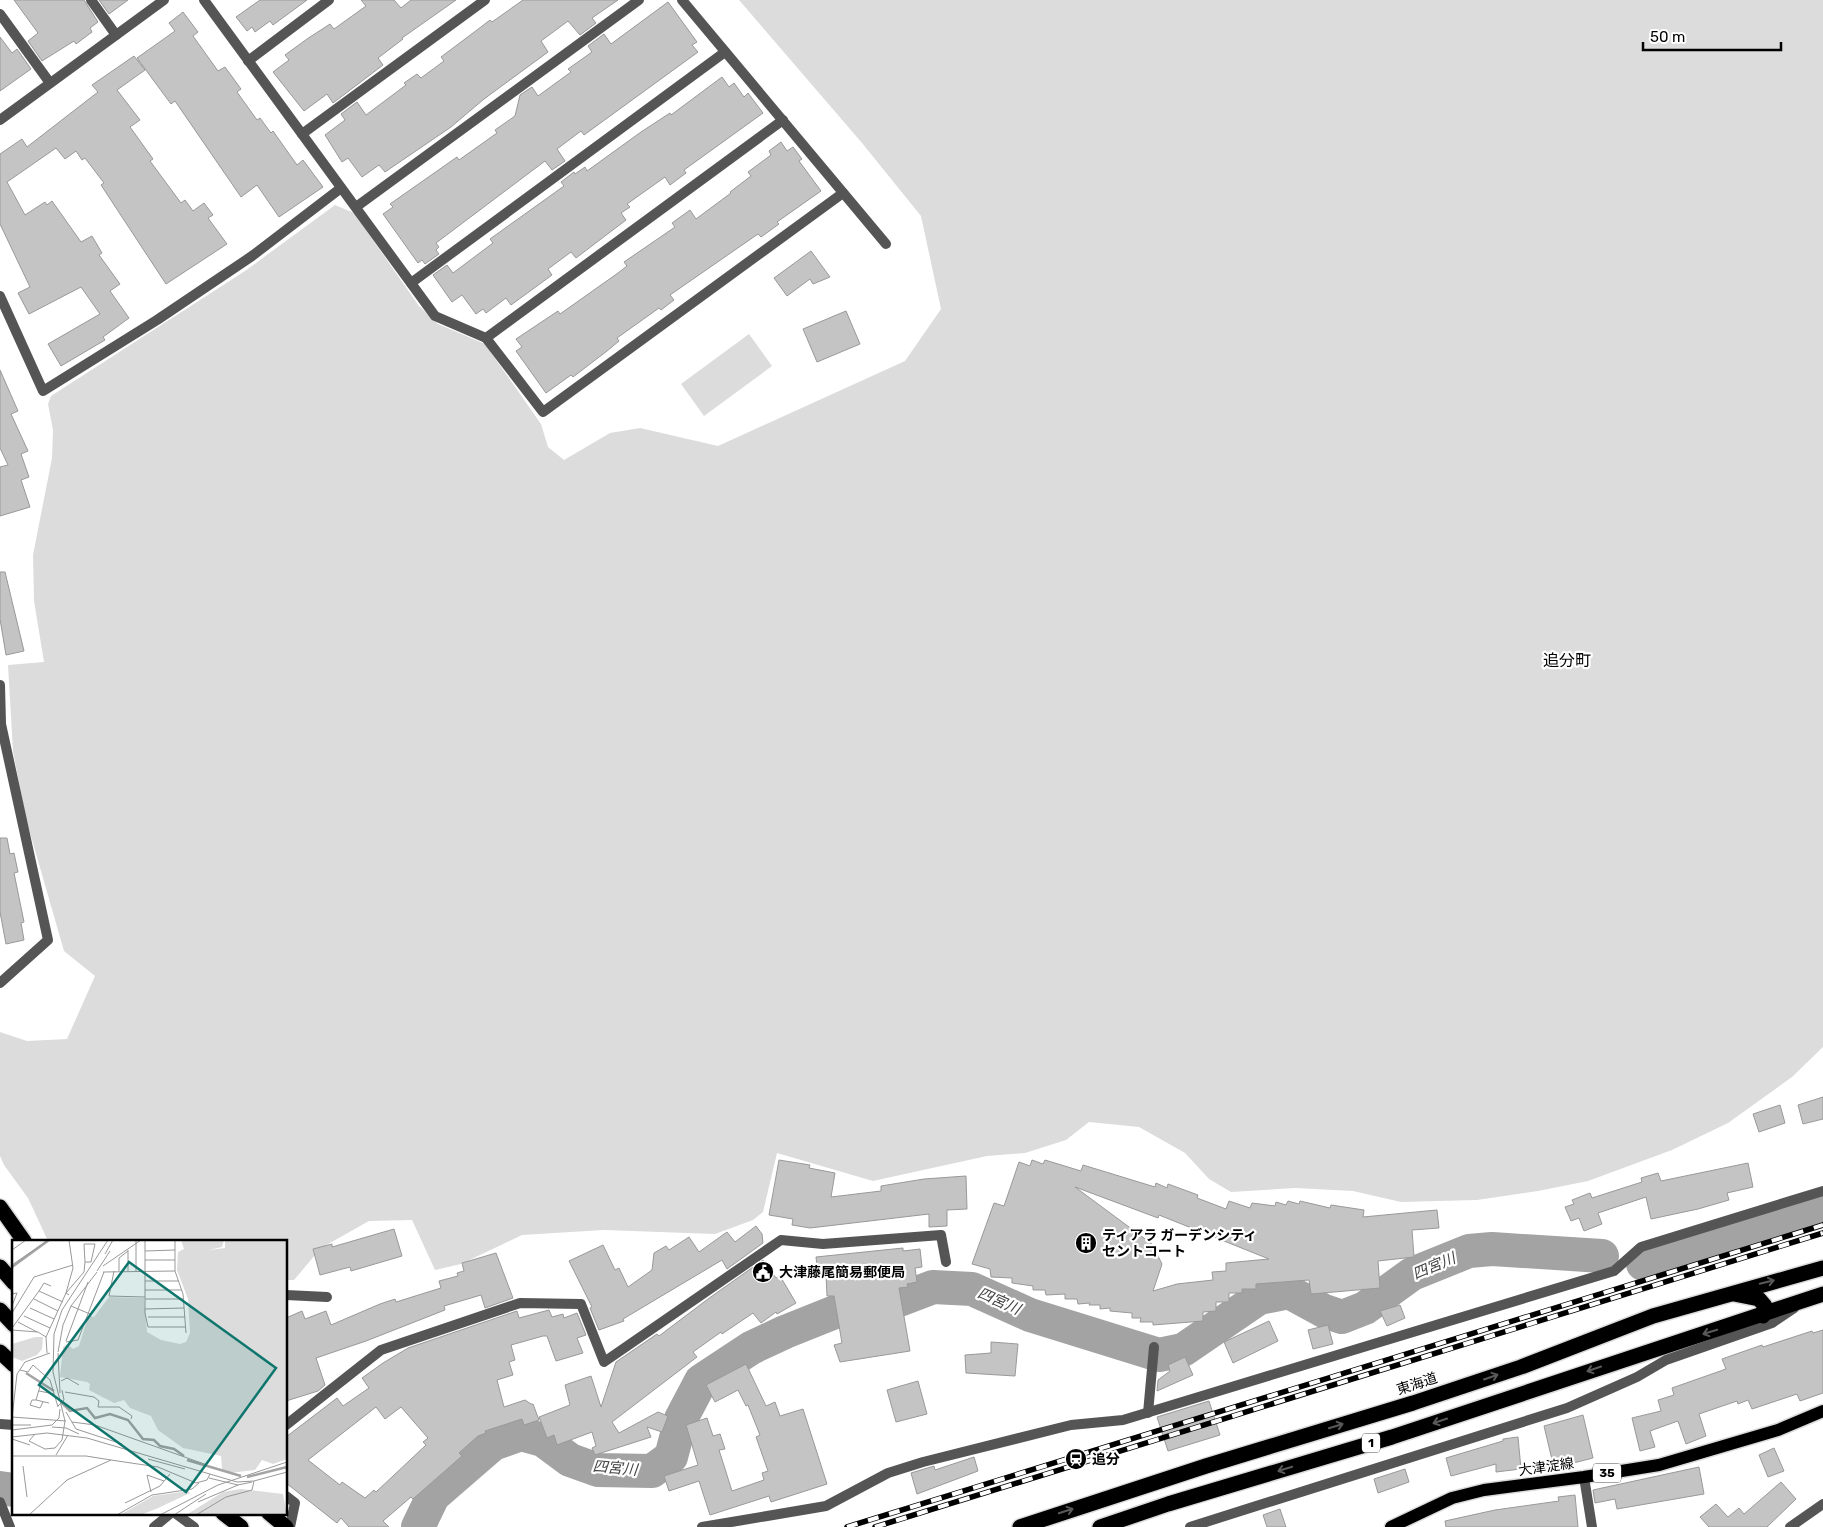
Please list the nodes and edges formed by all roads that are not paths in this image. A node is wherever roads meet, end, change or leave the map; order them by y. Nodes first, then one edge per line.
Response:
1 (91, 0) edge
2 (164, 0) edge
3 (204, 0) edge
4 (329, 0) edge
5 (486, 0) edge
6 (639, 0) edge
7 (682, 0) edge
8 (0, 14) edge
9 (116, 35) junction
10 (725, 52) junction
11 (248, 61) junction
12 (50, 83) junction
13 (0, 120) edge
14 (782, 120) junction
15 (302, 134) junction
16 (341, 188) junction
17 (843, 193) junction
18 (356, 207) junction
19 (886, 244) dead end
20 (411, 283) junction
21 (0, 296) edge
22 (486, 338) junction
23 (0, 686) edge
24 (0, 983) edge
25 (1823, 1191) edge
26 (0, 1207) edge
27 (23, 1240) edge
28 (946, 1262) dead end
29 (0, 1267) edge
30 (1823, 1268) edge
31 (12, 1281) edge
32 (1730, 1293) junction
33 (1823, 1294) edge
34 (288, 1295) edge
35 (327, 1297) dead end
36 (1803, 1302) junction
37 (0, 1310) edge
38 (1763, 1316) junction
39 (12, 1323) edge
40 (1154, 1347) dead end
41 (0, 1352) edge
42 (12, 1363) edge
43 (1823, 1411) edge
44 (1148, 1413) junction
45 (288, 1423) edge
46 (1584, 1477) junction
47 (288, 1498) edge
48 (0, 1502) edge
49 (1823, 1504) edge
50 (170, 1514) edge
51 (176, 1514) edge
52 (224, 1514) edge
53 (271, 1514) edge
54 (1027, 1524) edge
55 (289, 1526) edge
56 (10, 1527) edge
57 (154, 1527) edge
58 (194, 1527) edge
59 (241, 1527) edge
60 (702, 1527) edge
61 (1008, 1527) edge
62 (1100, 1527) edge
63 (1190, 1527) edge
64 (1391, 1527) edge
65 (1592, 1527) edge
66 (1790, 1527) edge

1 - 9 street
2 - 9 street
3 - 11 street
4 - 11 street
5 - 15 street
6 - 18 street
7 - 10 street
8 - 12 street
9 - 12 street
10 - 14 street
10 - 20 street
11 - 15 street
12 - 13 street
14 - 17 street
14 - 22 street
15 - 16 street
16 - 18 street
16 - 21 street
17 - 19 street
17 - 22 street
18 - 20 street
20 - 22 street
23 - 24 street
25 - 44 street
26 - 27 highway
28 - 45 street
29 - 31 highway
32 -> 30 highway, 東海道 / 1
32 - 38 highway, 1
54 -> 32 highway, 東海道 / 1
33 - 36 highway, 1
34 - 35 street
36 - 38 highway, 1
36 - 63 street
37 - 39 highway
38 -> 62 highway, 1
40 - 44 street
41 - 42 highway
43 - 46 main road, 大津淀線 / 35
44 - 60 street
46 - 64 main road, 大津淀線 / 35
46 - 65 street
47 - 55 street
48 - 56 street
49 - 66 street
50 - 57 street
51 - 58 street
52 - 59 highway
53 - 55 highway
54 - 61 highway, 東海道

